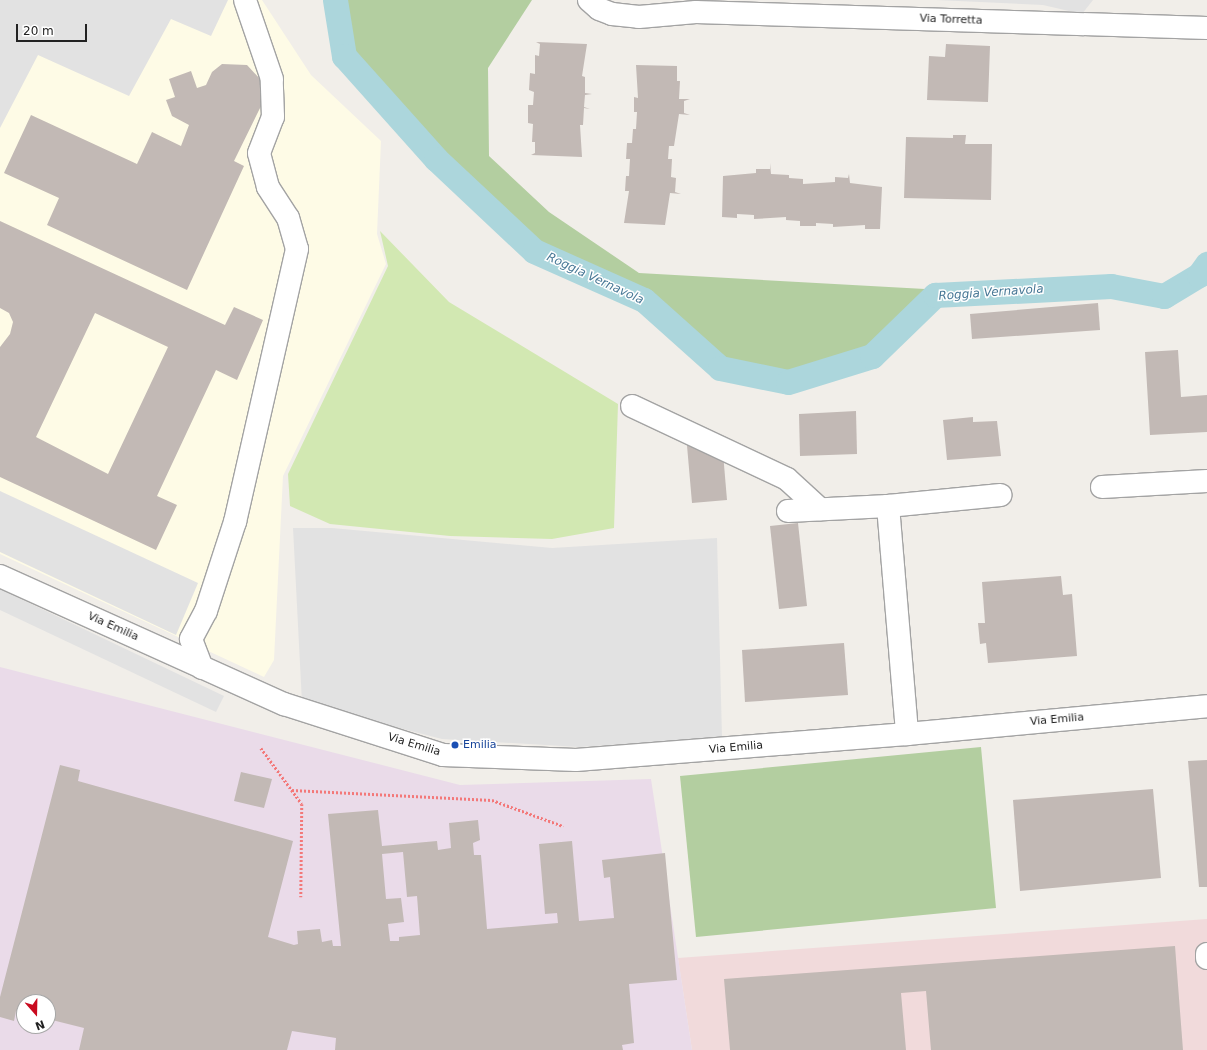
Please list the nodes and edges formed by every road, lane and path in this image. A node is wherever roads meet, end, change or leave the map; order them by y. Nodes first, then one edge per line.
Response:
1 (245, 0) edge
2 (589, 0) edge
3 (639, 0) edge
4 (671, 0) edge
5 (696, 12) junction
6 (621, 14) junction
7 (1207, 28) edge
8 (632, 406) dead end
9 (1207, 481) edge
10 (1102, 487) dead end
11 (1000, 495) dead end
12 (888, 506) junction
13 (820, 509) junction
14 (788, 511) dead end
15 (0, 576) edge
16 (202, 668) junction
17 (1207, 706) edge
18 (908, 734) junction
19 (261, 748) dead end
20 (292, 790) junction
21 (563, 826) dead end
22 (301, 897) dead end
23 (1207, 954) edge
24 (1207, 958) edge

1 - 16 street
2 - 6 street, Via Torretta
3 - 6 street
4 - 5 street, Via Torretta
5 - 6 street, Via Torretta
5 - 7 street, Via Torretta
8 - 13 street
9 - 10 street
11 - 12 street
12 - 13 street
12 - 18 street
13 - 14 street
15 - 16 street, Via Emilia
16 - 18 street, Via Emilia
17 - 18 street, Via Emilia
19 - 20 path
20 - 21 path
20 - 22 path
23 - 24 street

